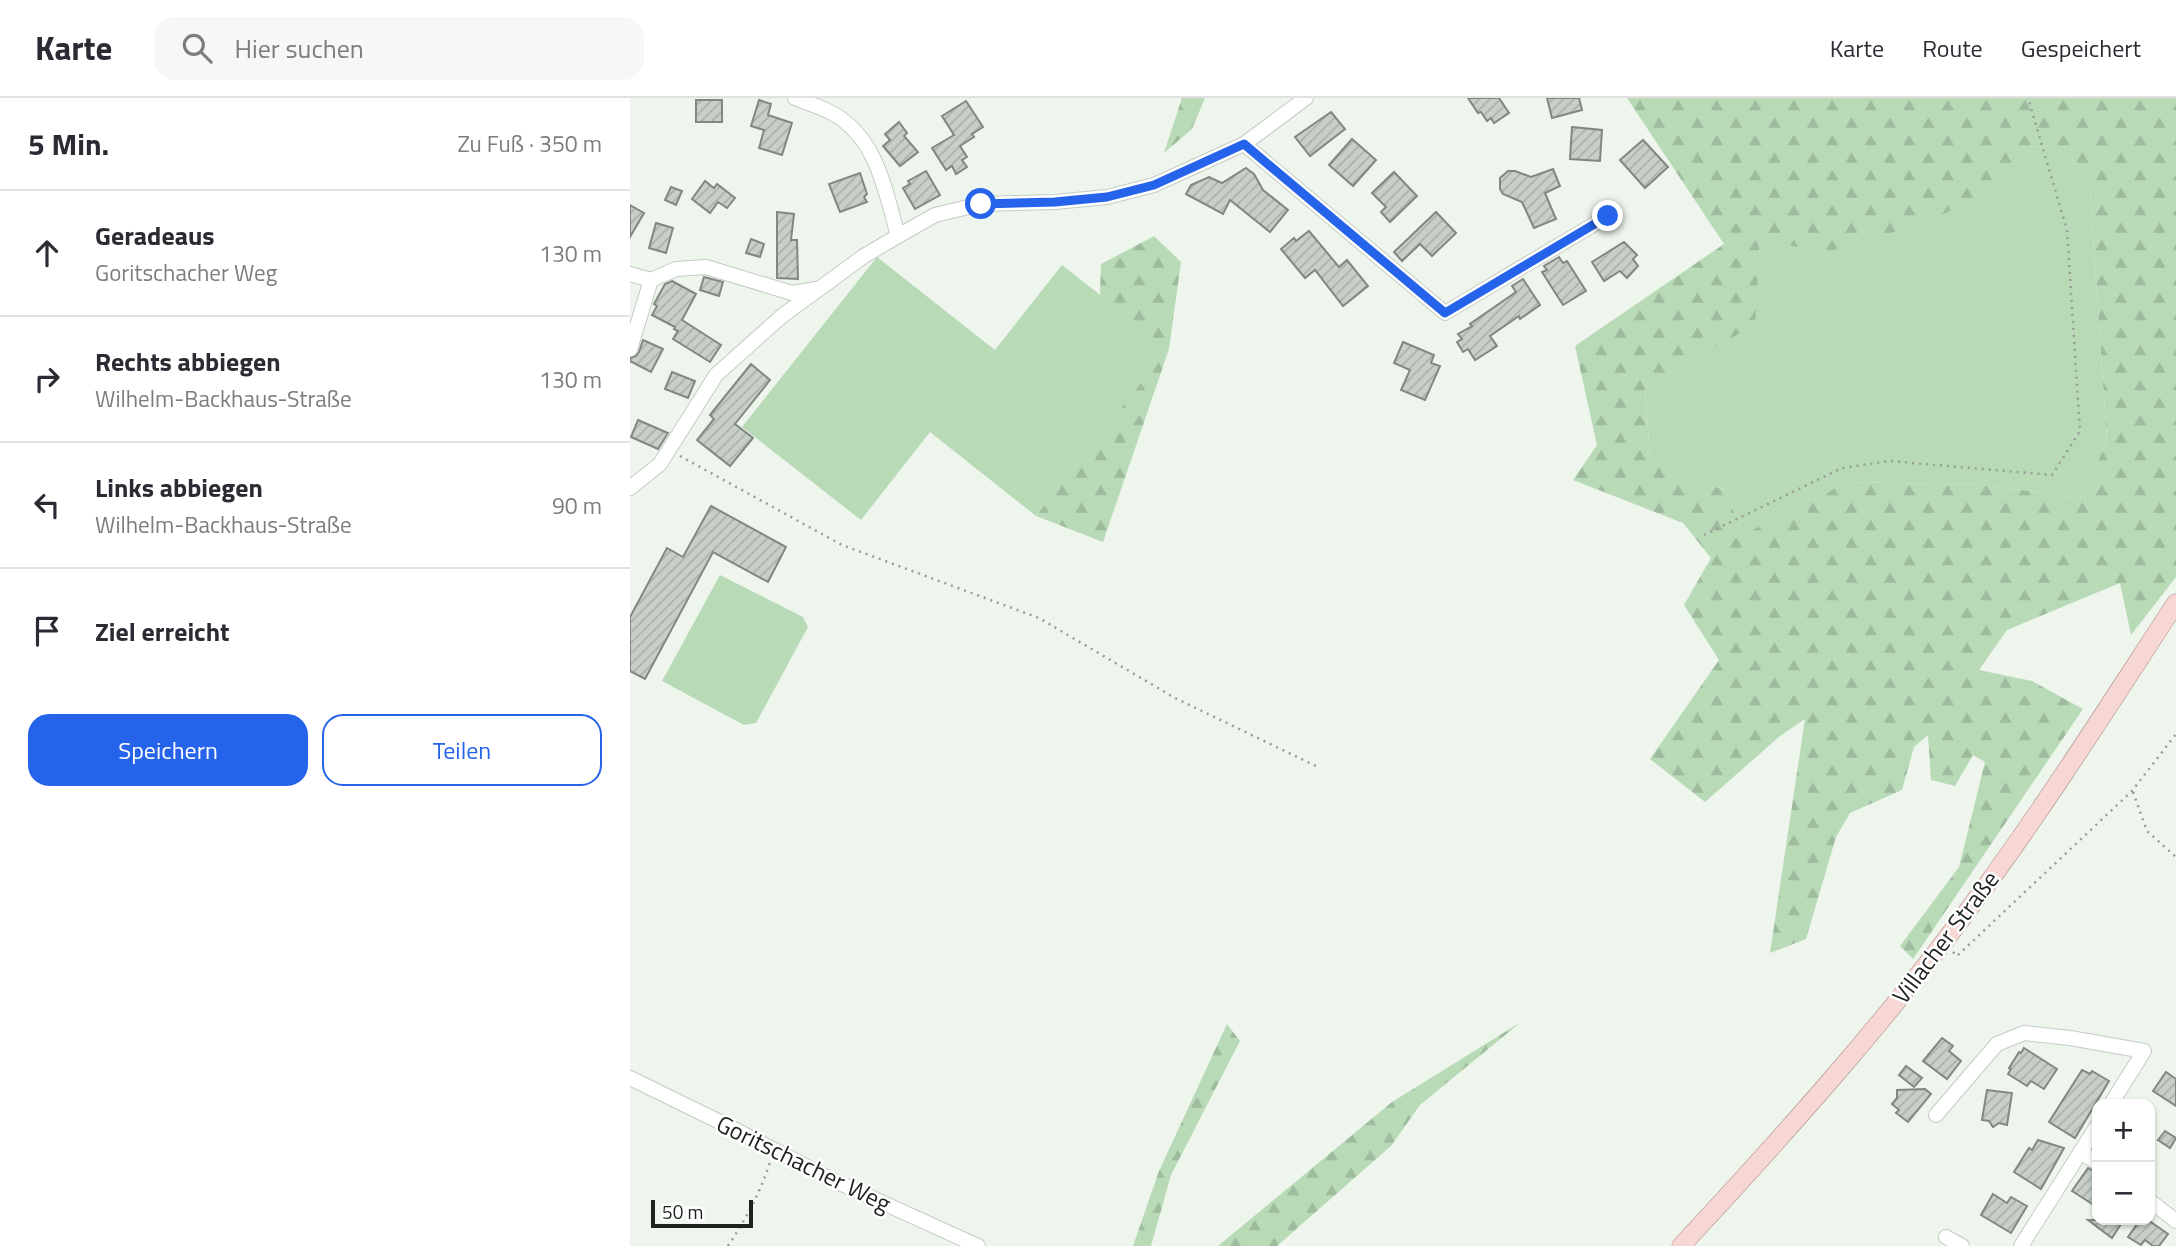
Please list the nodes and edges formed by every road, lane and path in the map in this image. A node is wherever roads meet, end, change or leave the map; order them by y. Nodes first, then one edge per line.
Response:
1 (795, 98) edge
2 (1306, 98) edge
3 (2028, 98) edge
4 (1244, 144) junction
5 (1608, 216) dead end
6 (898, 236) junction
7 (630, 274) edge
8 (651, 280) junction
9 (819, 289) junction
10 (630, 349) edge
11 (676, 454) dead end
12 (630, 488) edge
13 (1704, 535) dead end
14 (2176, 603) edge
15 (2176, 734) edge
16 (1320, 768) dead end
17 (2132, 791) junction
18 (2176, 857) edge
19 (1941, 944) junction
20 (630, 1078) edge
21 (2114, 1099) edge
22 (1936, 1115) dead end
23 (2092, 1134) edge
24 (775, 1149) junction
25 (2081, 1152) junction
26 (2096, 1162) edge
27 (2155, 1205) edge
28 (2176, 1221) edge
29 (1946, 1237) dead end
30 (728, 1246) edge
31 (978, 1246) edge
32 (1681, 1246) edge
33 (1962, 1246) edge
34 (2021, 1246) edge

1 - 6 street
2 - 4 street
3 - 13 path
4 - 5 street
4 - 6 street
6 - 9 street
7 - 8 street
8 - 9 street
8 - 10 street
9 - 12 street
11 - 16 path
14 - 19 main road, Villacher Straße
15 - 17 path
17 - 18 path
17 - 19 path
19 - 32 main road, Villacher Straße
20 - 24 street, Goritschacher Weg
21 - 22 street
23 - 25 street
24 - 30 path
24 - 31 street, Goritschacher Weg
25 - 26 street
25 - 34 street
27 - 28 street
29 - 33 street

